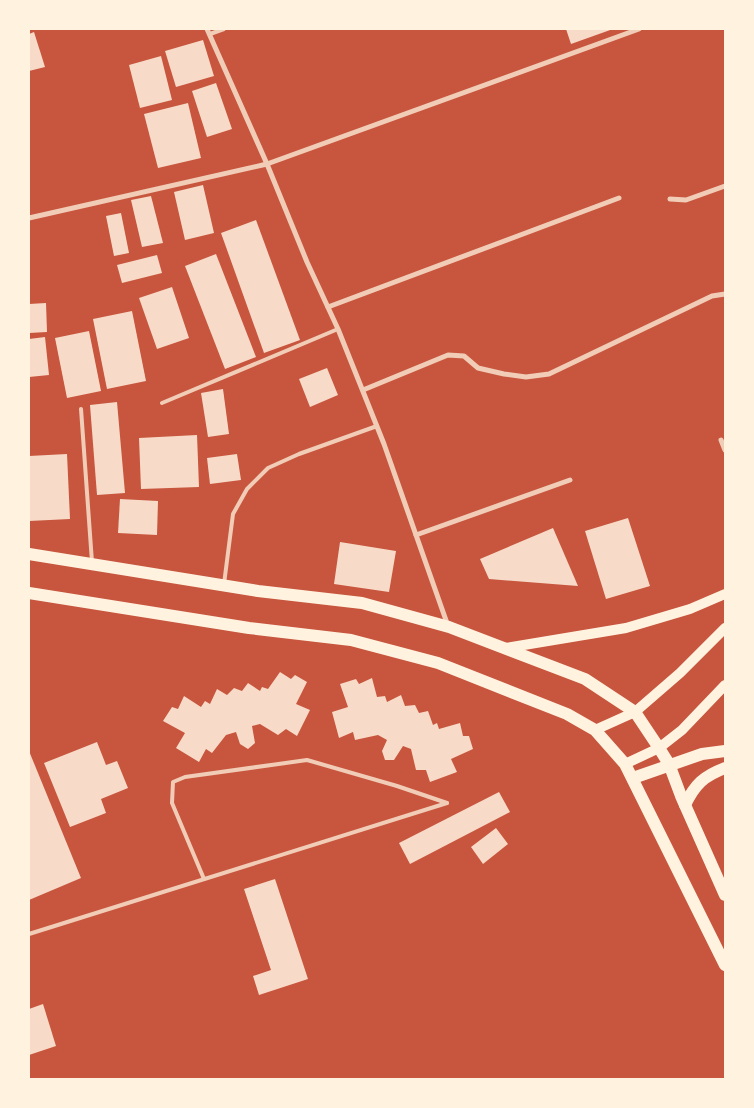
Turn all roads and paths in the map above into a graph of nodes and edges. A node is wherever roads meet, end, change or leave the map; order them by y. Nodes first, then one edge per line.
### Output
1 (224, 29) edge
2 (639, 29) edge
3 (208, 32) edge
4 (267, 164) junction
5 (725, 186) edge
6 (619, 198) dead end
7 (670, 200) dead end
8 (29, 218) edge
9 (725, 294) edge
10 (328, 307) junction
11 (338, 328) junction
12 (363, 390) junction
13 (162, 403) dead end
14 (81, 409) dead end
15 (377, 426) junction
16 (721, 440) dead end
17 (725, 450) edge
18 (570, 480) dead end
19 (416, 534) junction
20 (29, 554) edge
21 (92, 564) junction
22 (224, 586) junction
23 (29, 593) edge
24 (725, 594) edge
25 (449, 627) junction
26 (725, 628) edge
27 (506, 648) junction
28 (725, 684) edge
29 (636, 712) junction
30 (595, 730) junction
31 (659, 748) junction
32 (725, 751) edge
33 (625, 764) junction
34 (669, 764) junction
35 (725, 768) edge
36 (633, 778) junction
37 (685, 804) junction
38 (204, 879) junction
39 (725, 895) edge
40 (29, 934) edge
41 (725, 965) edge

1 - 3 lane
2 - 4 street
3 - 4 street
4 - 8 street
4 - 10 street
5 - 7 street
6 - 10 street
9 - 12 street
10 - 11 street
11 - 12 street
11 - 13 lane
12 - 15 street
14 - 21 lane
15 - 19 street
15 - 22 lane
16 - 17 street
18 - 19 street
19 - 25 street
20 - 21 main road
21 - 22 main road
22 - 25 main road
23 - 30 main road
24 - 27 main road
25 - 27 main road
26 - 29 main road
27 - 29 main road
28 - 31 main road
29 - 30 main road
29 - 31 main road
30 - 33 main road
31 - 33 main road
31 - 34 main road
32 - 34 main road
33 - 36 main road
34 - 36 main road
34 - 37 main road
35 - 37 main road
36 - 41 main road
37 - 39 main road
38 - 38 lane
38 - 40 lane

